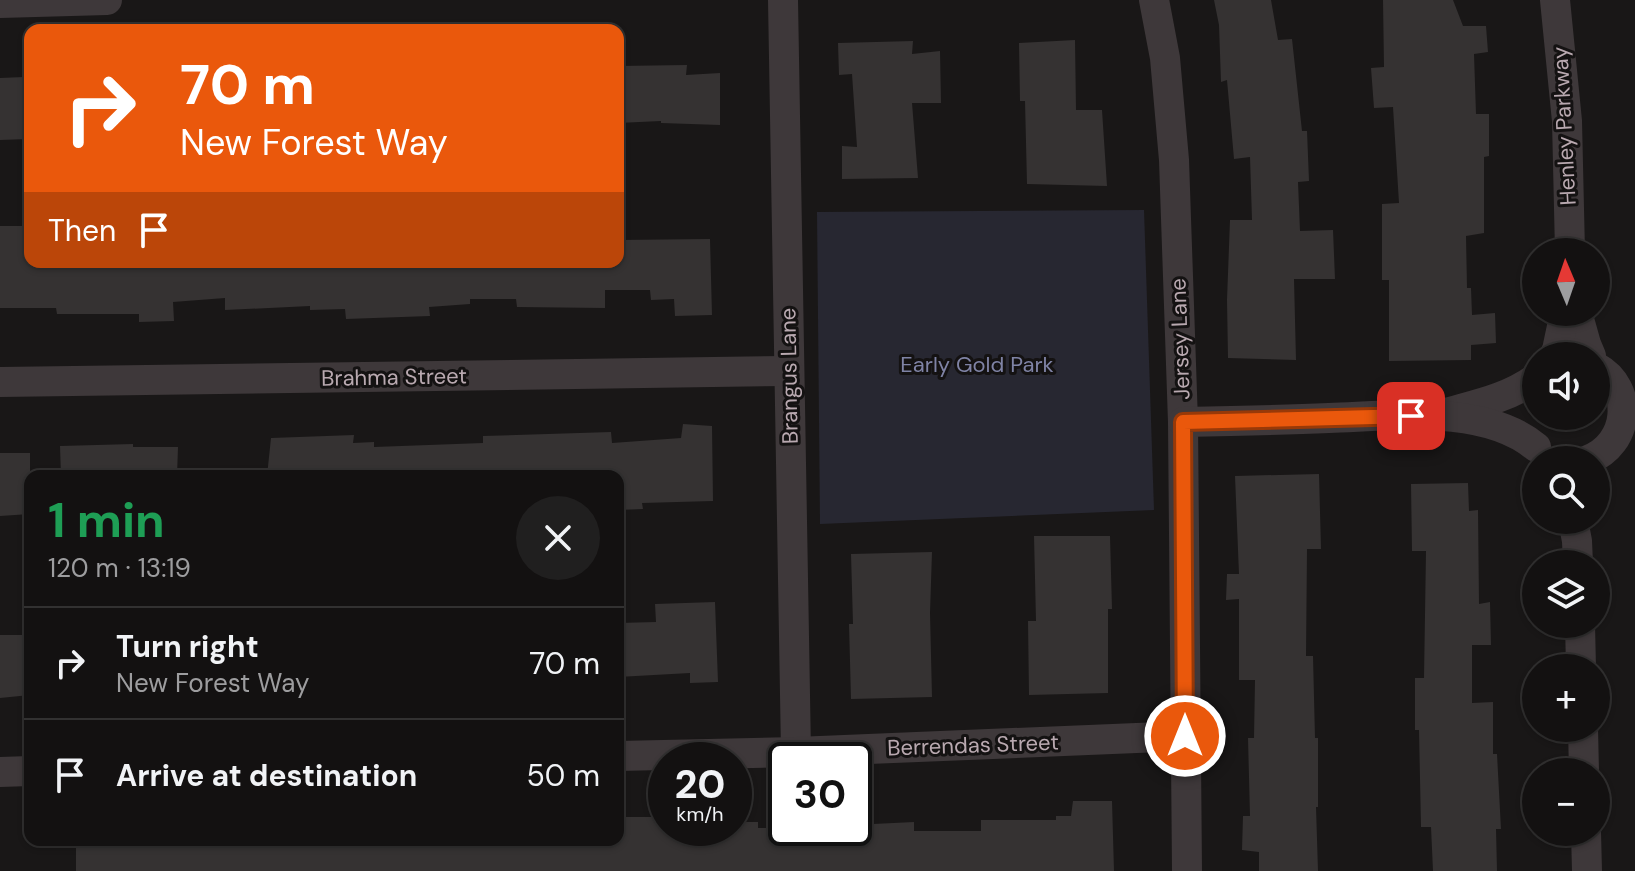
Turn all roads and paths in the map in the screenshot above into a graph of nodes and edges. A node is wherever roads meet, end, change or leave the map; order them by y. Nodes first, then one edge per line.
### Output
1 (107, 0) edge
2 (783, 0) edge
3 (1154, 0) edge
4 (1555, 0) edge
5 (0, 3) edge
6 (1570, 238) edge
7 (788, 371) junction
8 (1610, 374) edge
9 (1610, 378) edge
10 (0, 382) edge
11 (1522, 387) edge
12 (1635, 392) edge
13 (1440, 415) junction
14 (1183, 422) junction
15 (1526, 430) edge
16 (1536, 446) edge
17 (1538, 446) edge
18 (1610, 446) edge
19 (1185, 736) junction
20 (796, 742) edge
21 (872, 749) edge
22 (768, 753) edge
23 (624, 756) edge
24 (24, 771) edge
25 (0, 772) edge
26 (1586, 846) edge
27 (1187, 871) edge
28 (1587, 871) edge

1 - 5 street
2 - 7 street, Brangus Lane
3 - 14 street, Jersey Lane
4 - 6 street, Henley Parkway
7 - 10 street, Brahma Street
7 - 20 street, Brangus Lane
8 - 12 street
9 - 18 street
11 - 13 street
13 - 14 street
13 - 16 street
14 - 19 street, Jersey Lane
15 - 17 street
19 - 21 street, Berrendas Street
19 - 27 street, Jersey Lane
22 - 23 street, Berrendas Street
24 - 25 street
26 - 28 street

